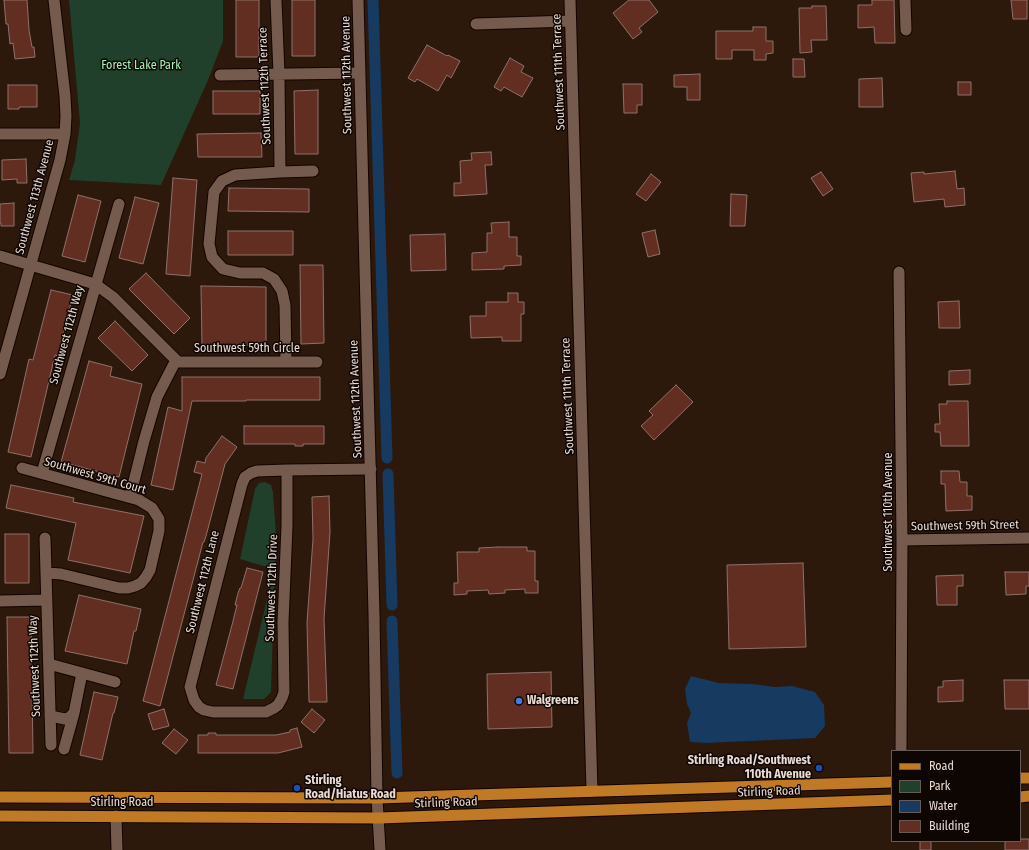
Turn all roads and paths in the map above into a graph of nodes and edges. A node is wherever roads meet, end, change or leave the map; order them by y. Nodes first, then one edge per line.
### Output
1 (54, 0) edge
2 (276, 0) edge
3 (358, 0) edge
4 (570, 0) edge
5 (905, 0) edge
6 (570, 21) junction
7 (476, 24) dead end
8 (906, 30) dead end
9 (360, 73) junction
10 (279, 74) junction
11 (220, 75) dead end
12 (0, 134) edge
13 (65, 134) junction
14 (280, 172) junction
15 (314, 172) dead end
16 (119, 204) dead end
17 (0, 256) edge
18 (31, 265) junction
19 (900, 275) dead end
20 (95, 284) junction
21 (177, 361) junction
22 (286, 362) junction
23 (317, 362) dead end
24 (0, 374) edge
25 (22, 468) dead end
26 (371, 469) junction
27 (287, 470) junction
28 (42, 474) junction
29 (130, 497) junction
30 (45, 538) dead end
31 (1029, 538) edge
32 (902, 540) junction
33 (46, 573) junction
34 (46, 600) junction
35 (0, 601) edge
36 (49, 664) junction
37 (82, 673) junction
38 (115, 682) dead end
39 (194, 700) joint
40 (74, 713) junction
41 (50, 716) junction
42 (51, 746) dead end
43 (64, 749) dead end
44 (901, 750) edge
45 (891, 782) edge
46 (592, 791) junction
47 (0, 797) edge
48 (377, 798) junction
49 (891, 800) edge
50 (0, 816) edge
51 (116, 816) junction
52 (379, 818) junction
53 (117, 850) edge
54 (380, 850) edge

1 - 13 street, Southwest 113th Avenue
2 - 10 street, Southwest 112th Terrace
3 - 9 street, Southwest 112th Avenue
4 - 6 street, Southwest 111th Terrace
5 - 8 street
6 - 7 street
6 - 46 street, Southwest 111th Terrace
9 - 10 street
9 - 26 street, Southwest 112th Avenue
10 - 11 street
10 - 14 street, Southwest 112th Terrace
12 - 13 street
13 - 18 street, Southwest 113th Avenue
14 - 15 street
14 - 22 street
16 - 20 street, Southwest 112th Way
17 - 18 street
18 - 20 street
18 - 24 street, Southwest 113th Avenue
19 - 32 street, Southwest 110th Avenue
20 - 21 street
20 - 28 street, Southwest 112th Way
21 - 22 street, Southwest 59th Circle
21 - 29 street
22 - 23 street, Southwest 59th Circle
25 - 28 street, Southwest 59th Court
26 - 27 street
26 - 48 street, Southwest 112th Avenue
27 - 39 street, Southwest 112th Lane
27 - 39 street, Southwest 112th Drive
28 - 29 street, Southwest 59th Court
29 - 33 street, Southwest 59th Court
30 - 33 street, Southwest 112th Way
31 - 32 street, Southwest 59th Street
32 - 44 street, Southwest 110th Avenue
33 - 34 street, Southwest 112th Way
34 - 35 street
34 - 36 street, Southwest 112th Way
36 - 37 street
36 - 41 street, Southwest 112th Way
37 - 38 street
37 - 40 street
40 - 41 street
40 - 43 street
41 - 42 street, Southwest 112th Way
45 - 46 main road, Stirling Road
46 - 48 main road, Stirling Road
47 - 48 main road, Stirling Road
48 - 52 street, Southwest 112th Avenue
49 - 52 main road, Stirling Road
50 - 51 main road, Stirling Road
51 - 52 main road, Stirling Road
51 - 53 street
52 - 54 street, Southwest 112th Avenue

